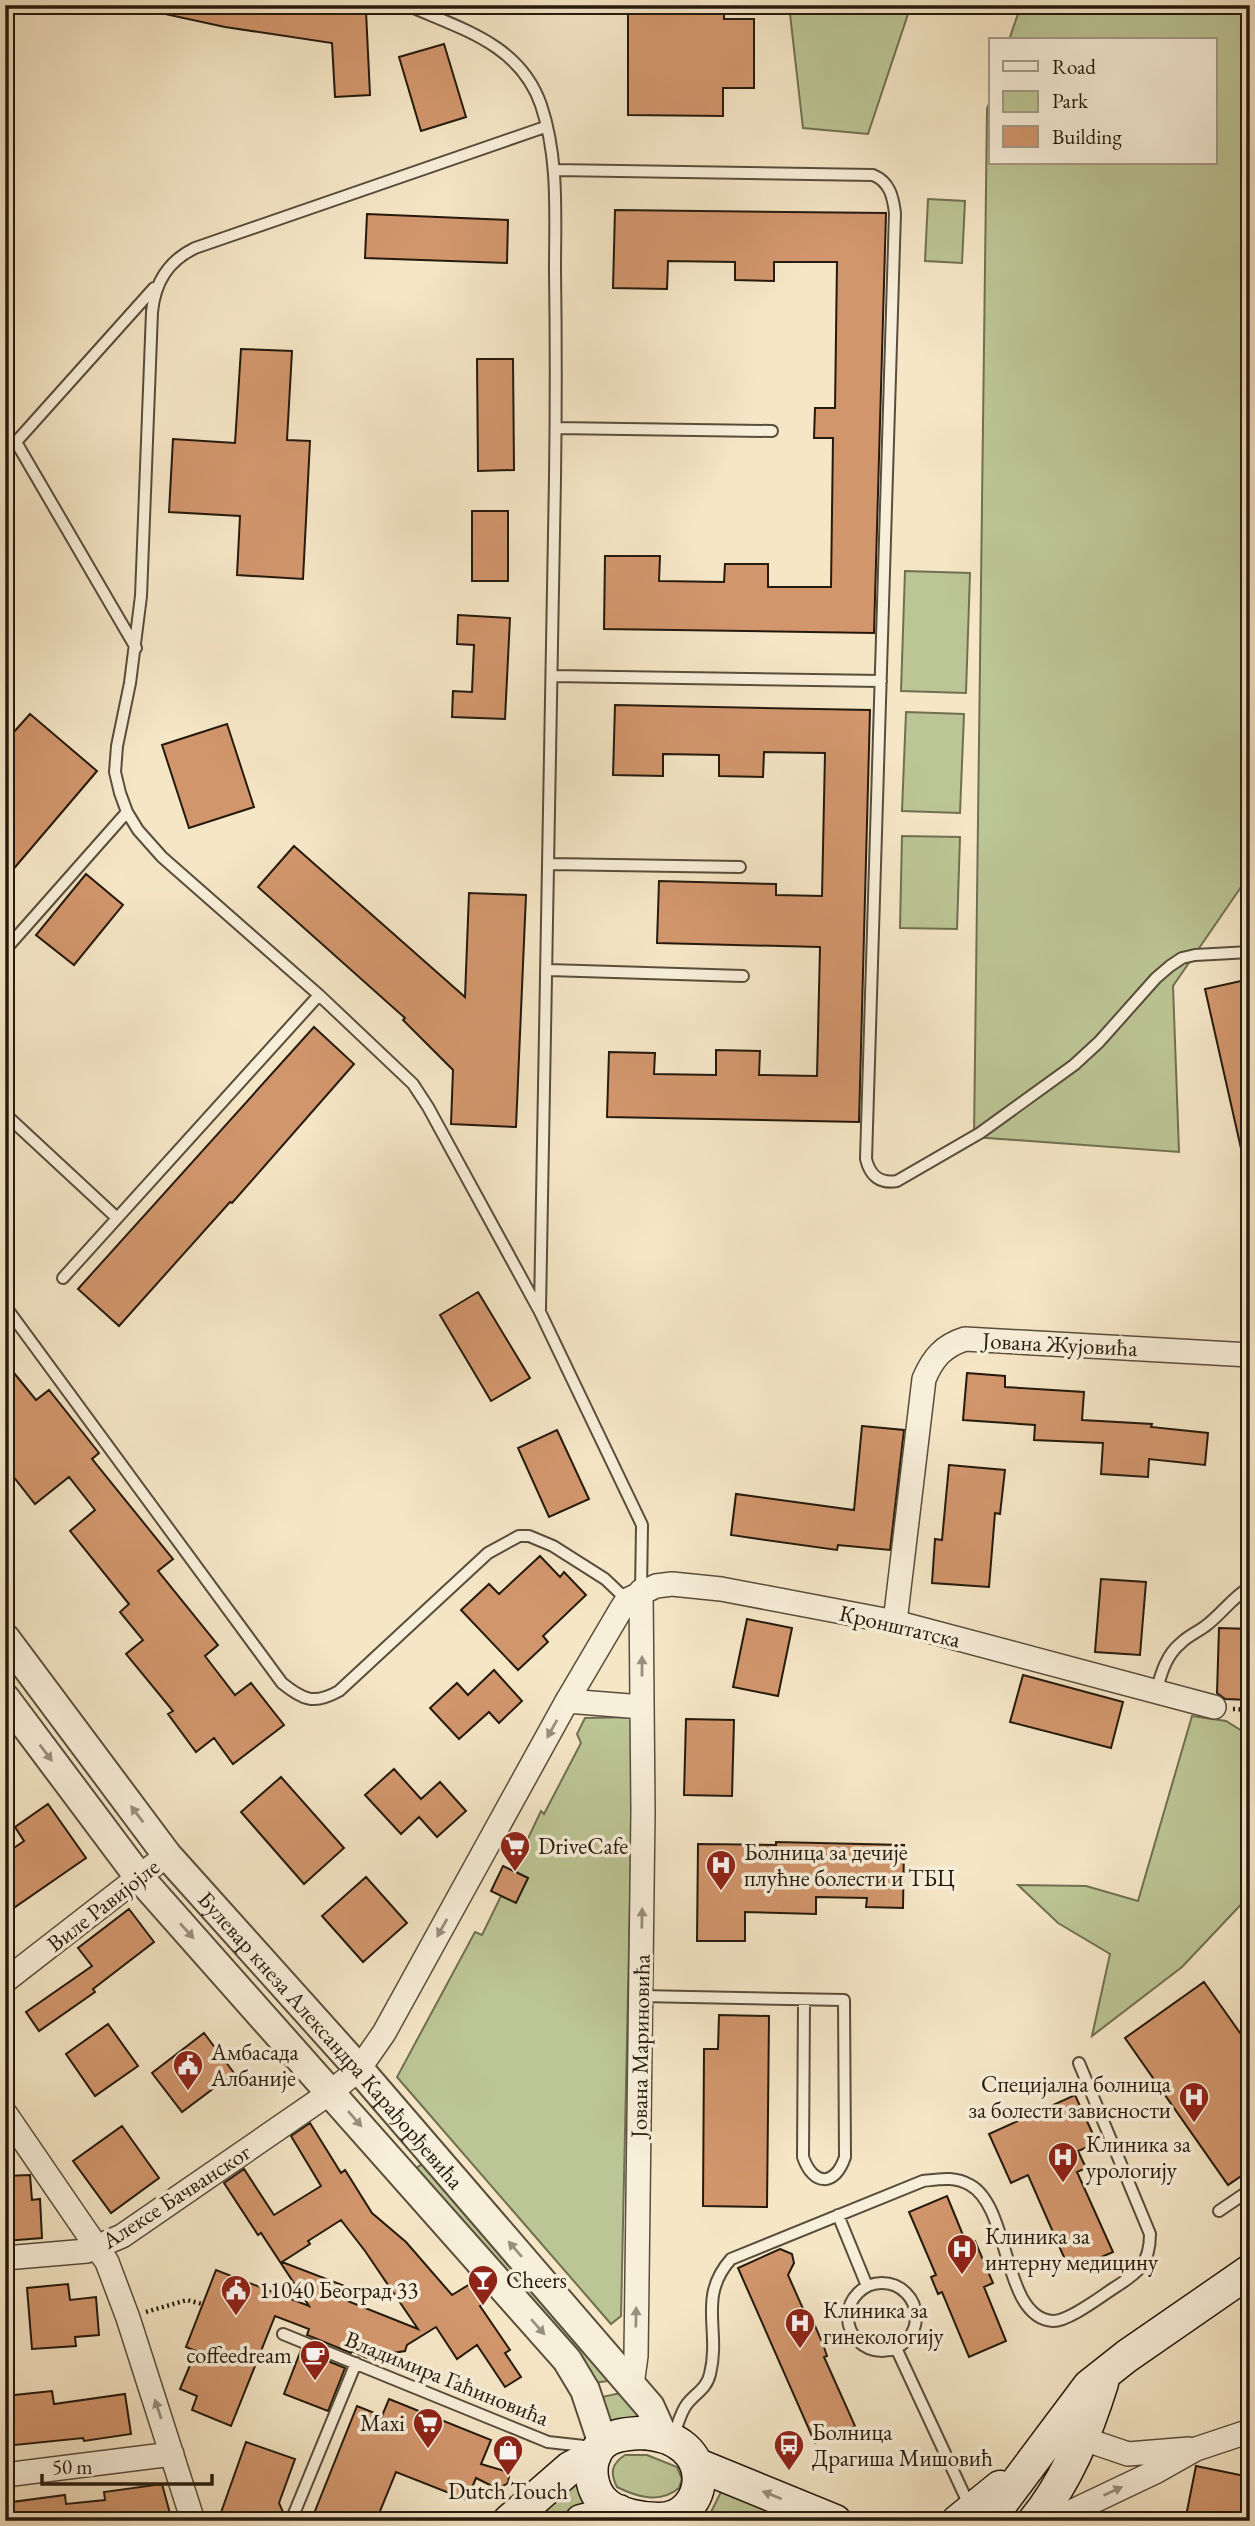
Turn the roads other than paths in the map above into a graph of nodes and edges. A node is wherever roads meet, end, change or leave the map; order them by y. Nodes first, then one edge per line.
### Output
1 (407, 5) edge
2 (545, 127) junction
3 (555, 170) junction
4 (158, 285) junction
5 (556, 428) junction
6 (772, 431) dead end
7 (10, 441) edge
8 (136, 648) junction
9 (553, 676) junction
10 (881, 681) junction
11 (127, 812) junction
12 (551, 864) junction
13 (740, 867) dead end
14 (5, 950) edge
15 (1250, 952) edge
16 (549, 970) junction
17 (743, 976) dead end
18 (320, 995) junction
19 (5, 1114) edge
20 (117, 1219) junction
21 (63, 1278) dead end
22 (5, 1306) edge
23 (540, 1312) junction
24 (1250, 1355) edge
25 (1250, 1587) edge
26 (634, 1595) junction
27 (895, 1622) junction
28 (5, 1638) edge
29 (1156, 1692) junction
30 (5, 1698) edge
31 (567, 1701) junction
32 (642, 1707) junction
33 (1214, 1707) dead end
34 (167, 1855) junction
35 (139, 1877) junction
36 (5, 1981) edge
37 (641, 1996) junction
38 (804, 2000) junction
39 (1079, 2063) dead end
40 (359, 2068) junction
41 (331, 2092) junction
42 (5, 2113) edge
43 (1250, 2190) edge
44 (1219, 2211) dead end
45 (838, 2215) junction
46 (97, 2248) junction
47 (5, 2258) edge
48 (1250, 2271) edge
49 (867, 2286) junction
50 (283, 2334) dead end
51 (896, 2348) junction
52 (356, 2363) junction
53 (1106, 2371) junction
54 (632, 2385) junction
55 (1250, 2431) edge
56 (668, 2438) junction
57 (1081, 2440) junction
58 (1046, 2444) junction
59 (599, 2449) junction
60 (1196, 2449) junction
61 (172, 2454) junction
62 (698, 2465) junction
63 (5, 2475) edge
64 (619, 2511) junction
65 (293, 2516) dead end
66 (973, 2517) edge
67 (667, 2520) edge
68 (193, 2521) edge
69 (509, 2521) edge
70 (581, 2521) edge
71 (835, 2521) edge
72 (1034, 2521) edge
73 (1052, 2521) edge

1 - 2 lane
2 - 3 lane
2 - 4 lane
3 - 5 lane
3 - 10 lane
4 - 7 lane
4 - 8 lane
5 - 6 lane
5 - 9 lane
7 - 8 lane
8 - 11 lane
9 - 10 lane
9 - 12 lane
10 - 15 lane
11 - 14 lane
11 - 18 lane
12 - 13 lane
12 - 16 lane
16 - 17 lane
16 - 23 lane
18 - 20 lane
18 - 23 lane
19 - 20 lane
20 - 21 lane
22 - 26 lane
23 - 26 lane
24 - 27 street, Јована Жујовића
25 - 29 lane
26 - 27 street, Кронштатска
26 - 31 street
32 -> 26 street, Јована Мариновића
27 - 29 street, Кронштатска
34 -> 28 street, Булевар кнеза Александра Карађорђевића
29 - 33 street, Кронштатска
30 -> 35 street, Булевар кнеза Александра Карађорђевића
31 - 32 street
31 -> 40 street
37 -> 32 street, Јована Мариновића
34 - 35 street, Виле Равијојле
34 - 40 street, Булевар кнеза Александра Карађорђевића
35 - 36 street, Виле Равијојле
35 -> 41 street, Булевар кнеза Александра Карађорђевића
37 - 38 lane
54 -> 37 street, Јована Мариновића
38 - 38 lane
39 - 45 lane
40 - 41 street
54 -> 40 street, Булевар кнеза Александра Карађорђевића
41 - 46 street, Алексе Бачванског
41 -> 59 street, Булевар кнеза Александра Карађорђевића
42 - 46 street
43 - 44 lane
45 - 49 lane
45 - 56 lane
46 - 47 street, Алексе Бачванског
61 -> 46 street
48 - 53 main road
49 - 51 lane
49 - 51 lane
50 - 52 lane, Владимира Гаћиновића
51 - 66 lane
52 - 59 lane, Владимира Гаћиновића
52 - 65 lane
53 - 57 main road
53 - 58 main road
54 - 56 street, Булевар кнеза Александра Карађорђевића
55 - 60 street
56 - 59 main road
56 - 62 main road
57 - 58 street
57 - 60 street
57 - 72 main road
58 - 66 main road
59 - 64 main road
59 - 69 main road
73 -> 60 street
61 - 63 street
61 - 68 street
62 - 67 main road
71 -> 62 main road
64 - 67 main road
64 - 70 main road

